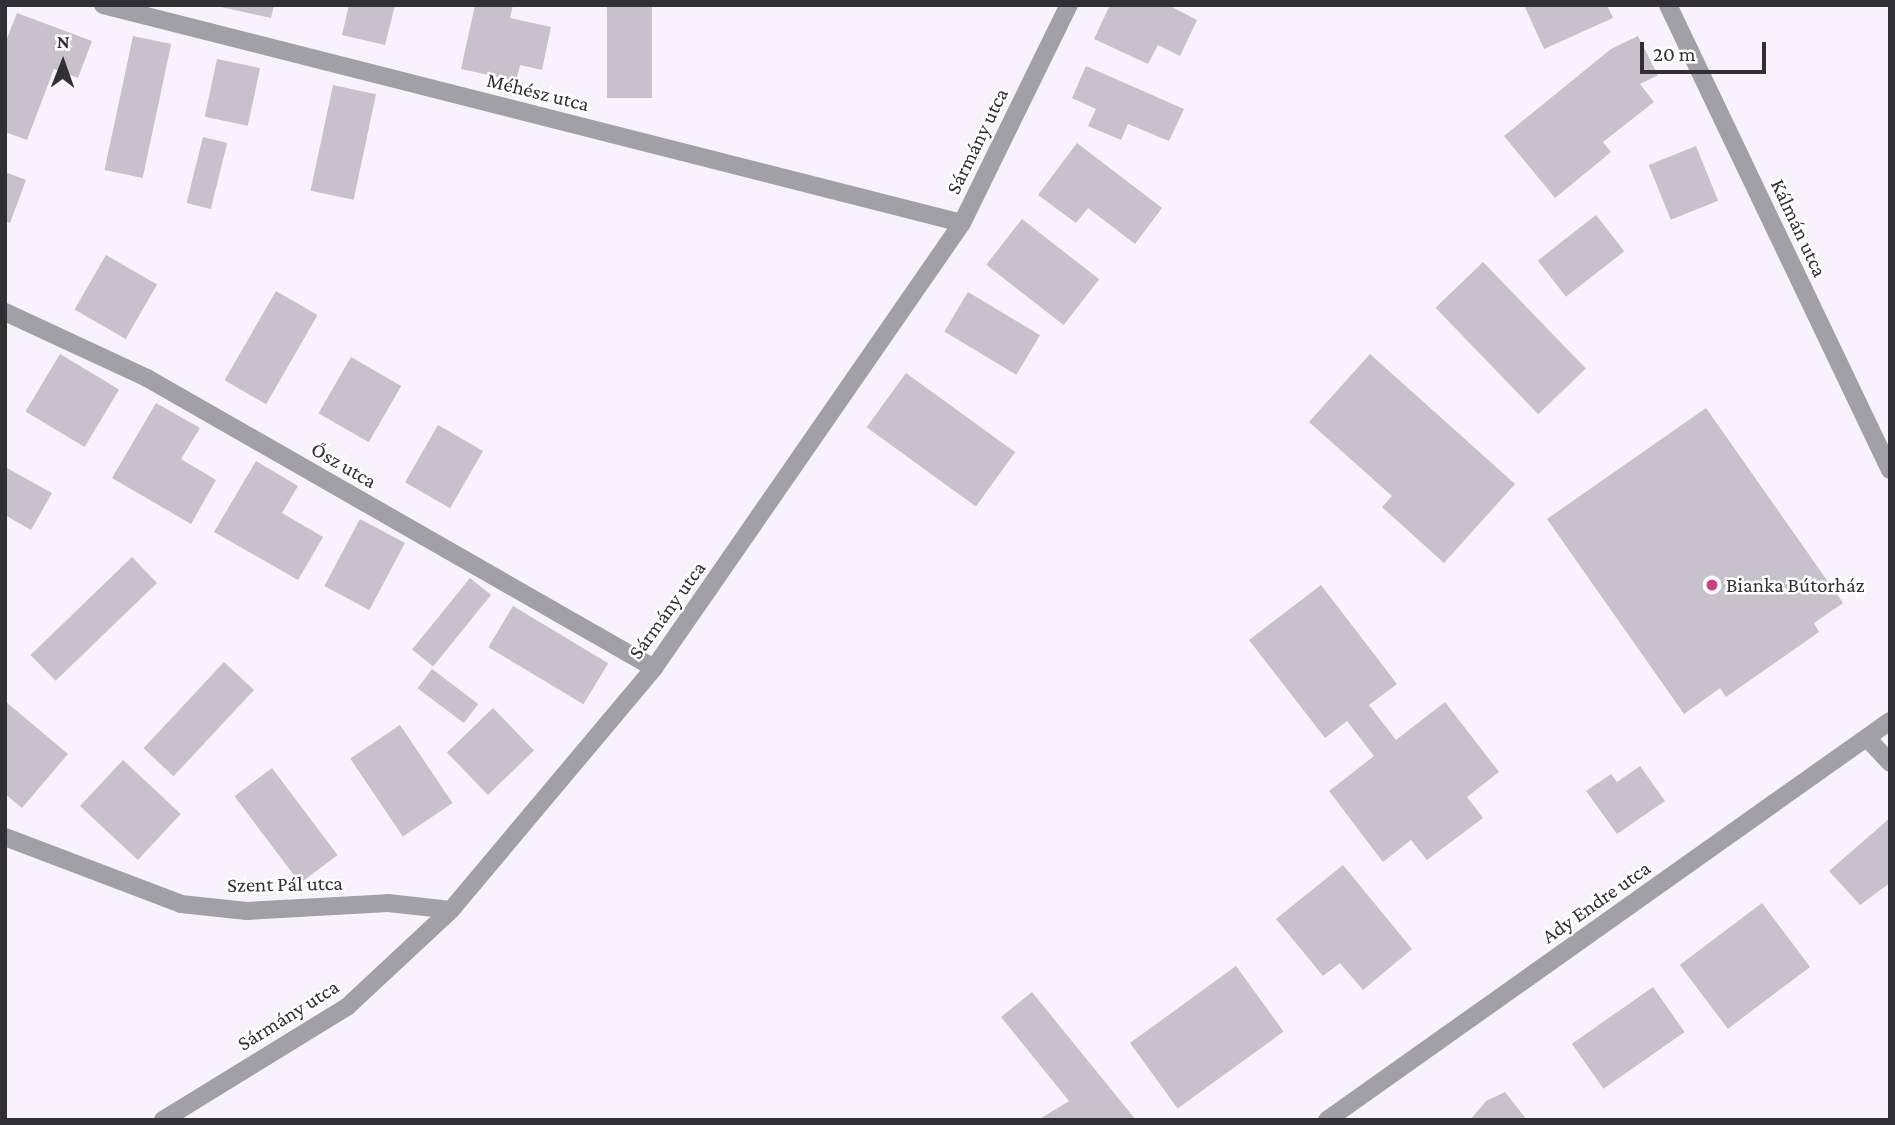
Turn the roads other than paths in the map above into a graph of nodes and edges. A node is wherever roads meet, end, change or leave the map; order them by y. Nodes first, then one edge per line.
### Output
1 (103, 5) edge
2 (1069, 5) edge
3 (1668, 5) edge
4 (962, 222) junction
5 (5, 312) edge
6 (1890, 470) edge
7 (654, 668) junction
8 (1890, 721) edge
9 (1867, 738) junction
10 (1890, 764) edge
11 (5, 837) edge
12 (451, 910) junction
13 (163, 1120) edge
14 (1327, 1120) edge

1 - 4 street, Méhész utca
2 - 4 street, Sármány utca
3 - 6 street, Kálmán utca
4 - 7 street, Sármány utca
5 - 7 street, Ősz utca
7 - 12 street, Sármány utca
8 - 9 street, Ady Endre utca
9 - 10 street
9 - 14 street, Ady Endre utca
11 - 12 street, Szent Pál utca
12 - 13 street, Sármány utca

